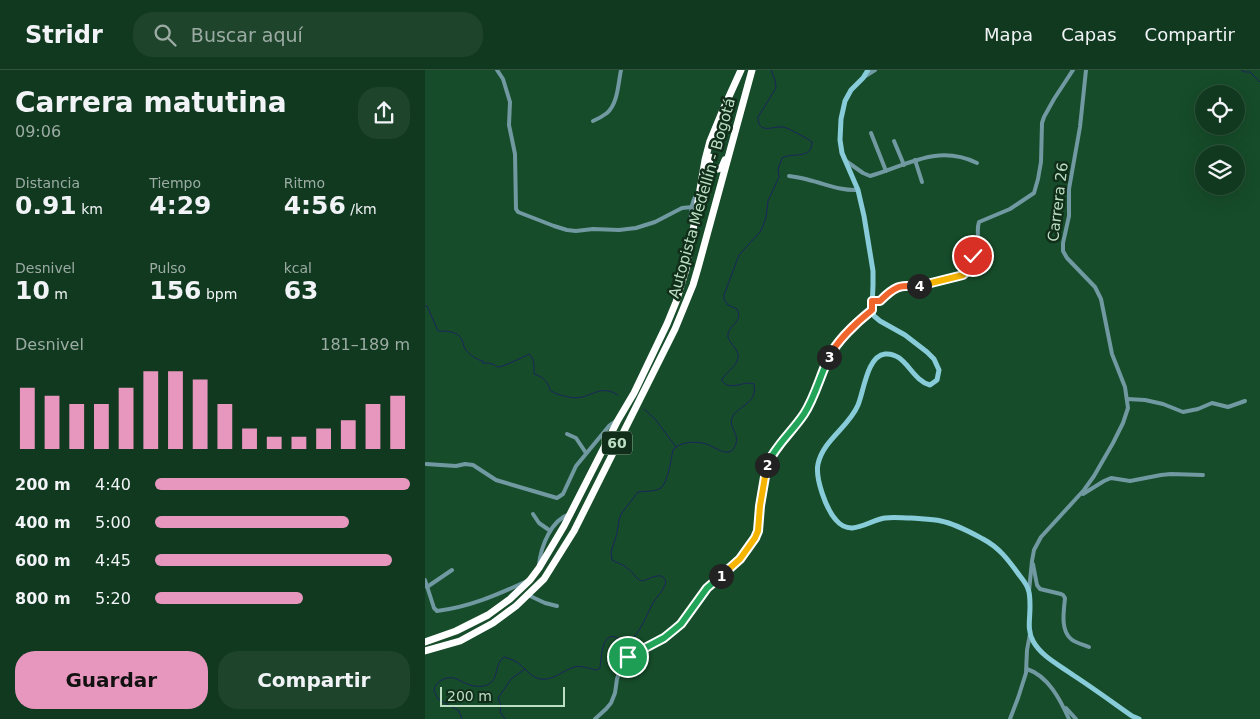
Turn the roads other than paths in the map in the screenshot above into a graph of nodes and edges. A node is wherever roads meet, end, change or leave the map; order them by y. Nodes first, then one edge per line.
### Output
1 (497, 70) edge
2 (621, 70) edge
3 (741, 70) edge
4 (752, 70) edge
5 (869, 70) edge
6 (875, 70) edge
7 (1073, 70) edge
8 (1086, 70) edge
9 (863, 78) junction
10 (722, 112) junction
11 (593, 121) dead end
12 (736, 131) junction
13 (871, 133) dead end
14 (894, 141) dead end
15 (845, 160) junction
16 (915, 160) junction
17 (977, 163) dead end
18 (904, 165) junction
19 (886, 171) junction
20 (789, 176) dead end
21 (922, 182) dead end
22 (858, 190) junction
23 (699, 193) junction
24 (692, 207) junction
25 (694, 224) junction
26 (872, 301) junction
27 (872, 310) junction
28 (1127, 399) junction
29 (1245, 401) dead end
30 (618, 420) junction
31 (567, 434) dead end
32 (586, 454) junction
33 (426, 464) edge
34 (1203, 475) dead end
35 (1077, 497) junction
36 (533, 514) dead end
37 (569, 514) junction
38 (549, 530) junction
39 (1032, 561) junction
40 (539, 568) junction
41 (451, 570) dead end
42 (425, 580) edge
43 (530, 580) junction
44 (427, 587) junction
45 (1029, 592) junction
46 (527, 595) junction
47 (557, 606) dead end
48 (1030, 634) junction
49 (425, 642) edge
50 (1089, 647) dead end
51 (425, 651) edge
52 (1027, 669) junction
53 (1062, 705) junction
54 (595, 719) edge
55 (1010, 719) edge
56 (1069, 719) edge
57 (1076, 719) edge
58 (1139, 719) edge

1 - 24 street
2 - 11 street
3 - 10 highway, Autopista Medellín - Bogotá / 60
4 - 12 highway, Autopista Medellín - Bogotá / 60
5 - 9 main road
6 - 9 street
7 - 26 street
8 - 28 street, Carrera 26
9 - 15 main road
10 - 12 highway
10 - 23 highway, Autopista Medellín - Bogotá / 60
12 - 46 highway, Autopista Medellín - Bogotá / 60
13 - 19 street
14 - 18 street
15 - 19 street
15 - 22 main road
16 - 17 street
16 - 18 street
16 - 21 street
18 - 19 street
20 - 22 street
22 - 26 main road
23 - 24 street
23 - 25 highway, Autopista Medellín - Bogotá / 60
24 - 25 street
25 - 30 highway, Autopista Medellín - Bogotá / 60
26 - 27 main road
27 - 45 main road
27 - 54 street
28 - 29 street
28 - 35 street
30 - 32 street
30 - 37 highway, Autopista Medellín - Bogotá / 60
31 - 32 street
32 - 33 street
34 - 35 street
35 - 39 street
36 - 38 street
37 - 38 street
37 - 40 highway, Autopista Medellín - Bogotá / 60
38 - 40 street
39 - 45 street
39 - 50 street
40 - 43 highway, Autopista Medellín - Bogotá / 60
41 - 44 street
42 - 44 street
43 - 44 street
43 - 49 highway, Autopista Medellín - Bogotá / 60
45 - 48 main road
46 - 47 street
46 - 51 highway, Autopista Medellín - Bogotá / 60
48 - 52 street
48 - 58 main road
52 - 53 street
52 - 55 street
53 - 56 street
53 - 57 street

